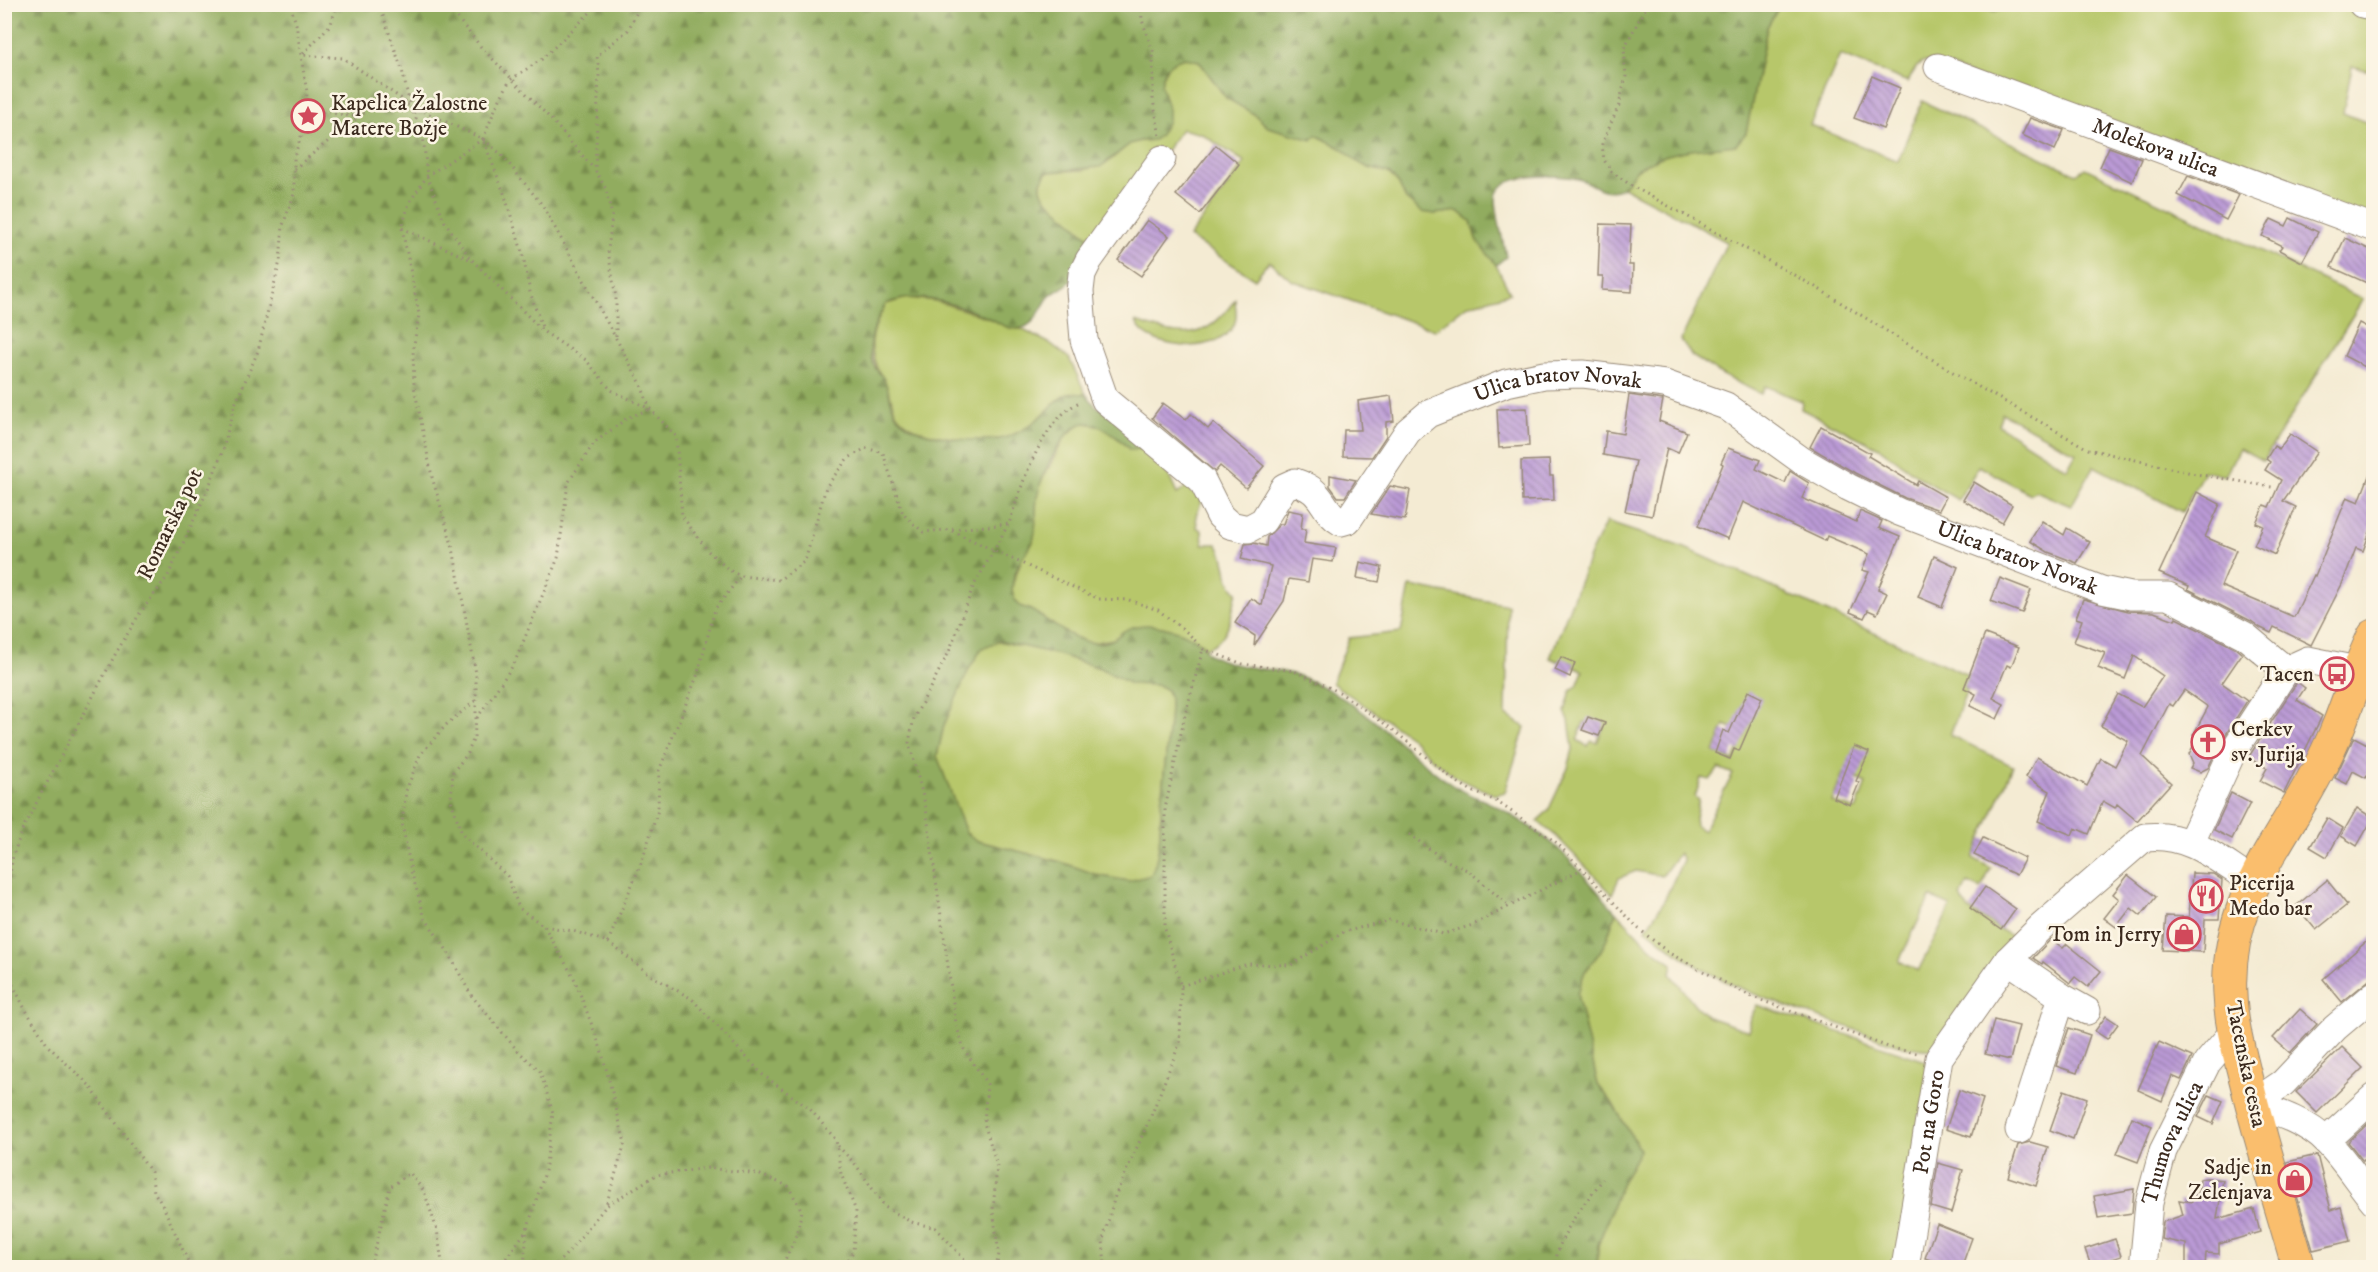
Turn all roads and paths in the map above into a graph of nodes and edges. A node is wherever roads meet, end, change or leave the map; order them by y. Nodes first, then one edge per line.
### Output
1 (290, 4) edge
2 (337, 4) edge
3 (379, 4) edge
4 (446, 4) edge
5 (599, 4) edge
6 (641, 4) edge
7 (1141, 4) edge
8 (1648, 4) edge
9 (2362, 4) edge
10 (2373, 8) edge
11 (302, 55) junction
12 (1938, 67) dead end
13 (510, 80) junction
14 (410, 105) junction
15 (358, 117) junction
16 (304, 128) junction
17 (483, 139) junction
18 (1162, 159) joint
19 (294, 169) junction
20 (595, 170) junction
21 (427, 176) junction
22 (402, 228) junction
23 (2373, 228) edge
24 (471, 259) junction
25 (544, 332) junction
26 (616, 338) junction
27 (1105, 400) junction
28 (650, 409) junction
29 (2271, 487) dead end
30 (1009, 524) junction
31 (950, 530) junction
32 (992, 550) junction
33 (741, 576) junction
34 (2373, 636) edge
35 (1203, 649) junction
36 (2286, 670) junction
37 (2365, 671) edge
38 (475, 700) junction
39 (476, 719) junction
40 (1409, 834) dead end
41 (2191, 842) junction
42 (1582, 869) junction
43 (2253, 882) junction
44 (1510, 907) junction
45 (4, 912) edge
46 (544, 926) junction
47 (609, 942) junction
48 (2008, 960) junction
49 (4, 962) edge
50 (1181, 987) junction
51 (2373, 995) edge
52 (2062, 997) junction
53 (2086, 1011) dead end
54 (2234, 1031) junction
55 (1939, 1058) junction
56 (2373, 1097) edge
57 (2252, 1104) junction
58 (2019, 1130) dead end
59 (2326, 1141) junction
60 (837, 1144) junction
61 (1603, 1179) dead end
62 (2373, 1201) edge
63 (606, 1206) junction
64 (527, 1230) junction
65 (191, 1268) edge
66 (371, 1268) edge
67 (443, 1268) edge
68 (499, 1268) edge
69 (524, 1268) edge
70 (552, 1268) edge
71 (781, 1268) edge
72 (844, 1268) edge
73 (972, 1268) edge
74 (996, 1268) edge
75 (1105, 1268) edge
76 (1555, 1268) edge
77 (1905, 1268) edge
78 (2143, 1268) edge
79 (2300, 1268) edge

1 - 11 path, Romarska pot
2 - 11 path
3 - 14 path
4 - 13 path
5 - 13 path
6 - 20 path
7 - 18 path
8 - 29 path
9 - 10 street
11 - 14 path
11 - 16 path, Romarska pot
12 - 23 street, Molekova ulica
13 - 17 path
13 - 20 path
14 - 15 path
14 - 17 path
14 - 21 path
15 - 16 path
15 - 19 path
16 - 19 path, Romarska pot
17 - 21 path
17 - 25 path
17 - 26 path
18 - 27 street
19 - 45 path, Romarska pot
20 - 26 path
21 - 22 path
21 - 24 path
22 - 24 path
22 - 38 path
24 - 25 path
25 - 28 path
26 - 28 path
27 - 30 path
27 - 36 street, Ulica bratov Novak
28 - 33 path
28 - 39 path
30 - 31 path
30 - 32 path
31 - 32 path
31 - 33 path
32 - 35 path
32 - 74 path
33 - 47 path
34 - 37 main road, Tacenska cesta
35 - 42 path
35 - 50 path
36 - 37 street
36 - 41 street
37 - 43 main road, Tacenska cesta
38 - 39 path
38 - 64 path
39 - 46 path
40 - 44 path
41 - 43 street, Pot na Goro
41 - 48 street, Pot na Goro
42 - 44 path
42 - 55 path
43 - 54 main road, Tacenska cesta
44 - 50 path
46 - 47 path
46 - 63 path
47 - 60 path
48 - 52 street
48 - 55 street, Pot na Goro
49 - 65 path
50 - 75 path
51 - 57 street
52 - 53 street
52 - 58 street
54 - 57 main road, Tacenska cesta
54 - 78 street, Thumova ulica
55 - 77 street, Pot na Goro
56 - 59 street
57 - 59 street
57 - 79 main road, Tacenska cesta
59 - 62 street
60 - 72 path
60 - 73 path
61 - 76 path
63 - 70 path
63 - 71 path
64 - 68 path
64 - 69 path
66 - 67 path

